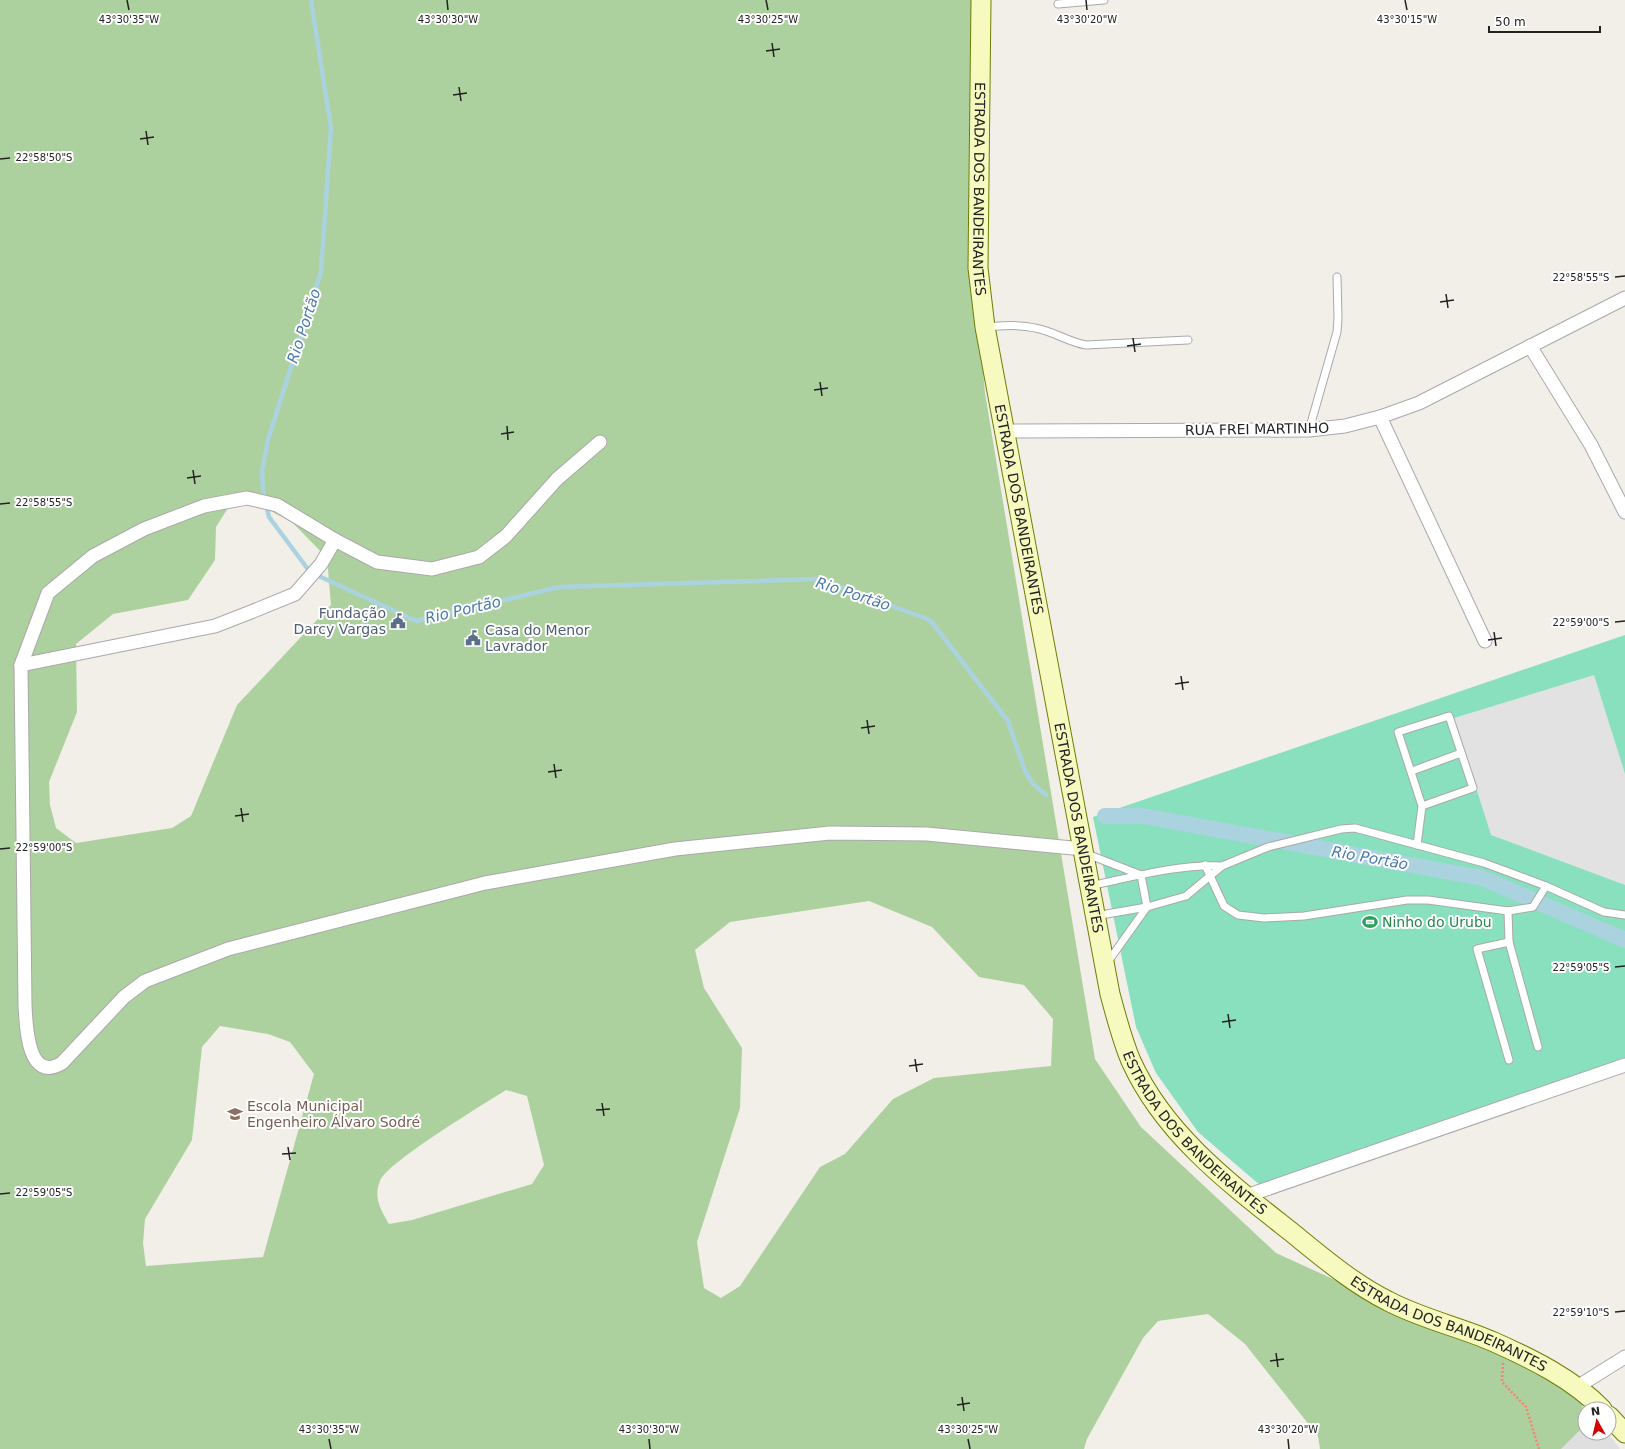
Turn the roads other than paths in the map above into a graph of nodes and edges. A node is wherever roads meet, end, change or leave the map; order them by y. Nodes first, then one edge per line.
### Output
1 (981, 0) edge
2 (1104, 0) edge
3 (1058, 4) dead end
4 (1337, 277) dead end
5 (1625, 298) edge
6 (985, 327) junction
7 (1188, 340) dead end
8 (1530, 346) junction
9 (1380, 418) junction
10 (1309, 430) junction
11 (1005, 431) junction
12 (600, 442) dead end
13 (1625, 512) edge
14 (335, 540) junction
15 (1485, 641) dead end
16 (21, 665) junction
17 (1461, 752) junction
18 (1412, 771) junction
19 (1422, 806) junction
20 (1417, 845) junction
21 (1083, 851) junction
22 (1205, 865) junction
23 (1222, 866) junction
24 (1141, 875) junction
25 (1209, 878) junction
26 (1090, 886) junction
27 (1545, 889) junction
28 (1147, 907) junction
29 (1508, 911) junction
30 (1625, 915) edge
31 (1095, 916) junction
32 (1509, 942) junction
33 (1104, 966) junction
34 (1538, 1047) dead end
35 (1509, 1060) dead end
36 (1625, 1065) edge
37 (1246, 1196) junction
38 (1625, 1357) edge
39 (1577, 1387) junction
40 (1593, 1401) edge
41 (1617, 1424) edge
42 (1625, 1433) edge

1 - 6 main road, ESTRADA DOS BANDEIRANTES
2 - 3 lane
4 - 10 lane
5 - 8 street, RUA FREI MARTINHO
6 - 7 lane
6 - 11 main road, ESTRADA DOS BANDEIRANTES
8 - 9 street, RUA FREI MARTINHO
8 - 13 street
9 - 10 street, RUA FREI MARTINHO
9 - 15 street
10 - 11 street, RUA FREI MARTINHO
11 - 21 main road, ESTRADA DOS BANDEIRANTES
12 - 14 street
14 - 16 street
14 - 16 street
16 - 21 street
17 - 18 lane
17 - 18 lane
17 - 19 lane
18 - 19 lane
19 - 20 lane
20 - 23 lane
20 - 27 lane
21 - 24 lane
21 - 26 main road, ESTRADA DOS BANDEIRANTES
22 - 23 lane
22 - 24 lane
22 - 25 lane
23 - 25 lane
24 - 26 lane
24 - 28 lane
25 - 28 lane
25 - 29 lane
26 - 31 main road, ESTRADA DOS BANDEIRANTES
27 - 29 lane
27 - 30 lane
28 - 31 lane
28 - 33 lane
29 - 32 lane
31 - 33 main road, ESTRADA DOS BANDEIRANTES
32 - 34 lane
32 - 35 lane
33 - 37 main road, ESTRADA DOS BANDEIRANTES
36 - 37 street
37 - 39 main road, ESTRADA DOS BANDEIRANTES
38 - 39 street
39 - 40 main road, ESTRADA DOS BANDEIRANTES
41 - 42 main road

